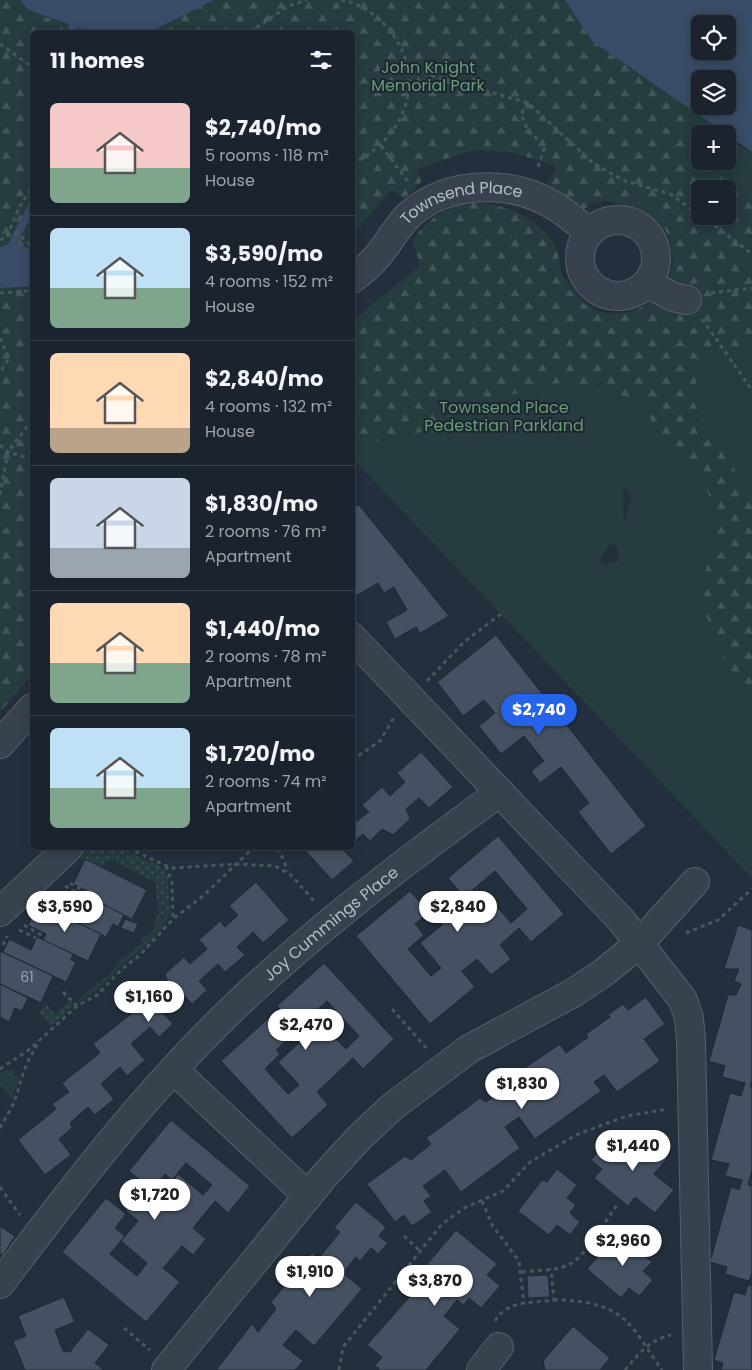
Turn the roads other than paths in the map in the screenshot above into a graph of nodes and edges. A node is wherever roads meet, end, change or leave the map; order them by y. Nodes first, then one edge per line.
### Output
1 (589, 232) junction
2 (355, 277) edge
3 (647, 283) junction
4 (687, 300) road end
5 (355, 640) edge
6 (30, 710) edge
7 (0, 744) edge
8 (500, 792) junction
9 (66, 850) edge
10 (695, 882) dead end
11 (0, 912) edge
12 (646, 952) junction
13 (174, 1070) junction
14 (308, 1196) junction
15 (0, 1284) edge
16 (499, 1347) dead end
17 (166, 1370) edge
18 (481, 1370) edge
19 (698, 1370) edge

1 - 2 street, Townsend Place
1 - 3 street
1 - 3 street
3 - 4 street
5 - 8 street
6 - 7 street
8 - 12 street
8 - 13 street, Joy Cummings Place
9 - 11 street
10 - 12 street
12 - 14 street
12 - 19 street
13 - 14 street
13 - 15 street, Joy Cummings Place
14 - 17 street
16 - 18 street

